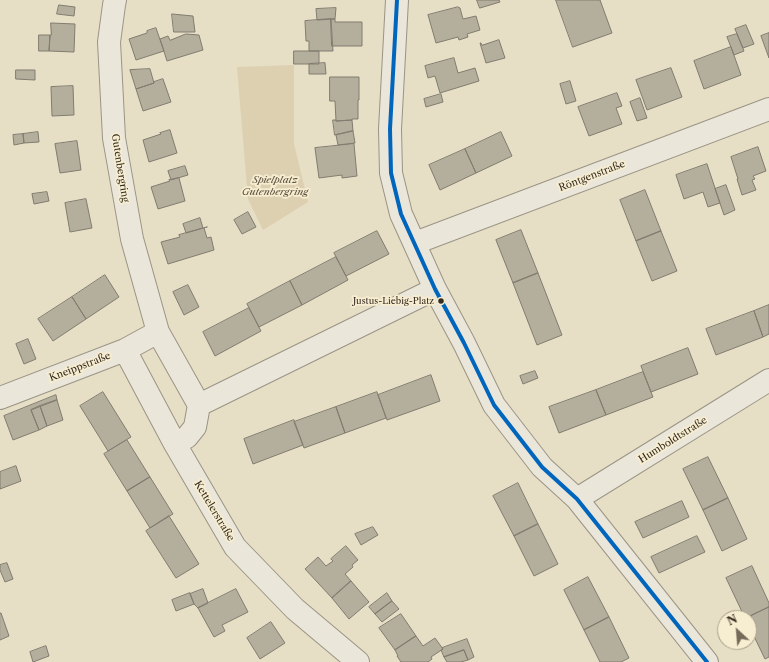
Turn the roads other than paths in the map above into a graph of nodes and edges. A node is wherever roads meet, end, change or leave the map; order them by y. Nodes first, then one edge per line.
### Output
1 (115, 0) edge
2 (397, 0) edge
3 (769, 109) edge
4 (415, 242) junction
5 (435, 289) junction
6 (158, 332) junction
7 (125, 350) junction
8 (769, 380) edge
9 (0, 398) edge
10 (199, 405) junction
11 (175, 444) junction
12 (577, 499) junction
13 (358, 662) edge
14 (707, 662) edge

1 - 6 street, Gutenbergring
2 - 4 street
3 - 4 street, Röntgenstraße
4 - 5 street
5 - 10 street
5 - 12 street
6 - 7 street, Kneippstraße
6 - 10 street
7 - 9 street, Kneippstraße
7 - 11 street, Kettelerstraße
8 - 12 street, Humboldtstraße
10 - 11 street
11 - 13 street, Kettelerstraße
12 - 14 street

